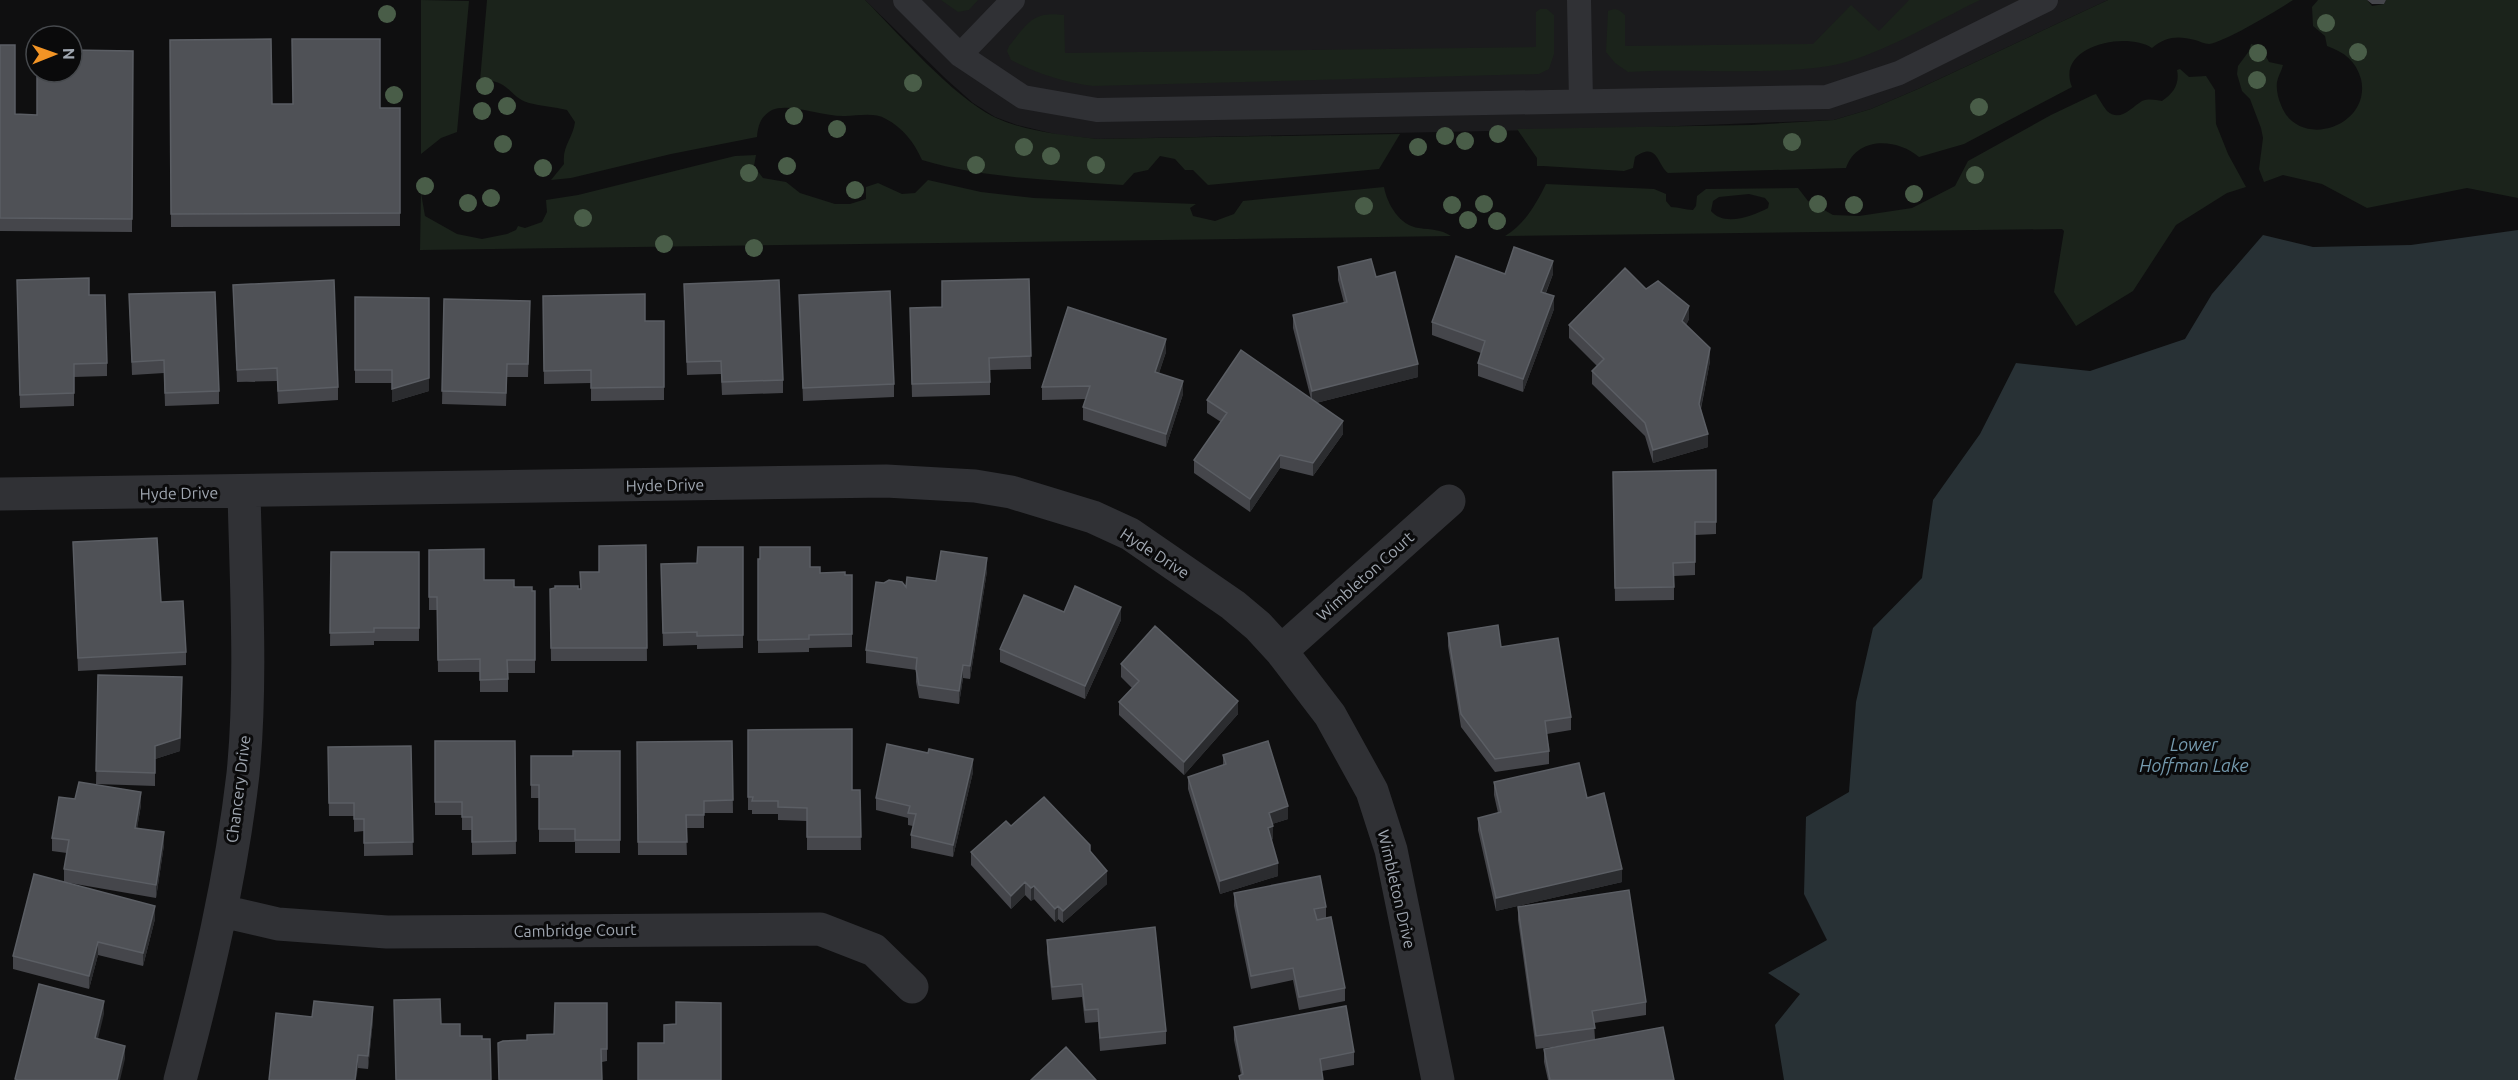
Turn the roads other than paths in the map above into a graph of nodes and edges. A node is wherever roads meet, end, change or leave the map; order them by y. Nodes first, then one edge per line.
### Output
1 (905, 0) edge
2 (1013, 0) edge
3 (1579, 0) edge
4 (2046, 0) edge
5 (960, 55) junction
6 (1581, 101) junction
7 (244, 492) junction
8 (0, 494) edge
9 (1449, 501) dead end
10 (1281, 651) junction
11 (222, 910) junction
12 (912, 987) dead end
13 (180, 1080) edge
14 (1438, 1080) edge

1 - 5 lane
2 - 5 lane
3 - 6 lane
4 - 6 lane
5 - 6 lane
7 - 8 street, Hyde Drive
7 - 10 street, Hyde Drive
7 - 11 street, Chancery Drive
9 - 10 street, Wimbleton Court
10 - 14 street, Wimbleton Drive
11 - 12 street, Cambridge Court
11 - 13 street, Chancery Drive

